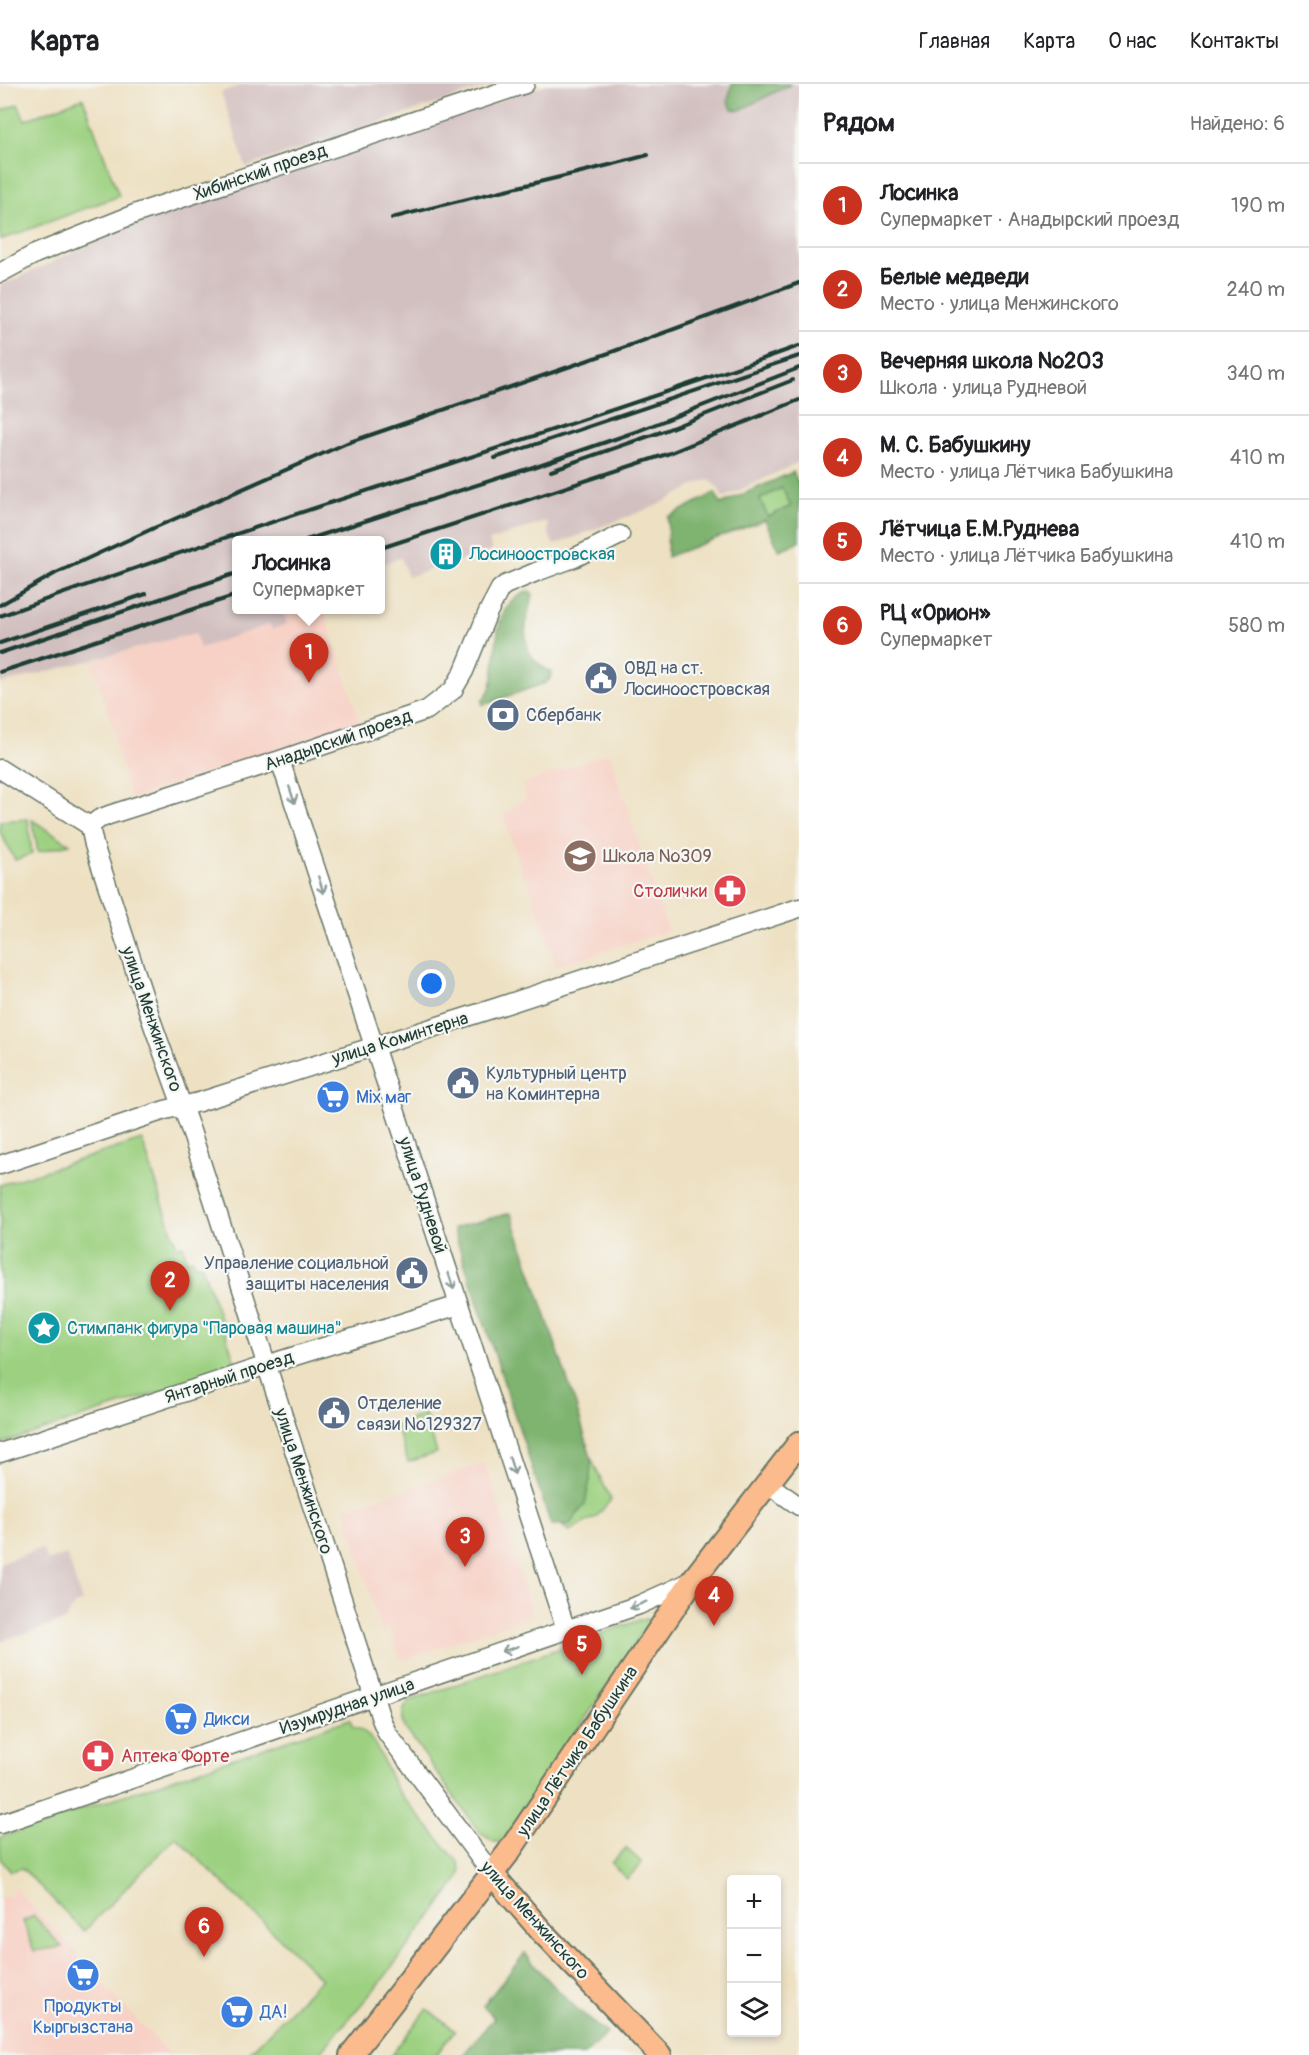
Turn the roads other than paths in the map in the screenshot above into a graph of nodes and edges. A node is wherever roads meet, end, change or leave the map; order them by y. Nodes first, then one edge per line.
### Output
1 (525, 84) edge
2 (0, 273) edge
3 (620, 536) dead end
4 (280, 760) junction
5 (0, 769) edge
6 (90, 826) junction
7 (799, 908) edge
8 (373, 1046) junction
9 (182, 1107) junction
10 (0, 1165) edge
11 (459, 1305) junction
12 (266, 1365) junction
13 (799, 1443) edge
14 (0, 1453) edge
15 (768, 1484) junction
16 (799, 1506) edge
17 (692, 1581) junction
18 (566, 1630) junction
19 (374, 1696) junction
20 (0, 1824) edge
21 (492, 1874) junction
22 (351, 2055) edge
23 (660, 2055) edge

1 - 2 street, Хибинский проезд
3 - 4 street, Анадырский проезд
4 - 6 street, Анадырский проезд
4 -> 8 street, улица Рудневой
5 - 6 street
6 - 9 street, улица Менжинского
7 - 8 street, улица Коминтерна
8 - 9 street, улица Коминтерна
8 -> 11 street, улица Рудневой
9 - 10 street, улица Коминтерна
9 - 12 street, улица Менжинского
11 - 12 street, Янтарный проезд
11 -> 18 street, улица Рудневой
12 - 14 street, Янтарный проезд
12 - 19 street, улица Менжинского
13 - 15 main road, улица Лётчика Бабушкина
15 - 16 street
15 - 17 main road, улица Лётчика Бабушкина
17 -> 18 street, Изумрудная улица
17 - 21 main road, улица Лётчика Бабушкина
18 -> 19 street, Изумрудная улица
19 - 20 street, Изумрудная улица
19 - 21 street, улица Менжинского
21 - 22 main road, улица Лётчика Бабушкина
21 - 23 main road, улица Менжинского

